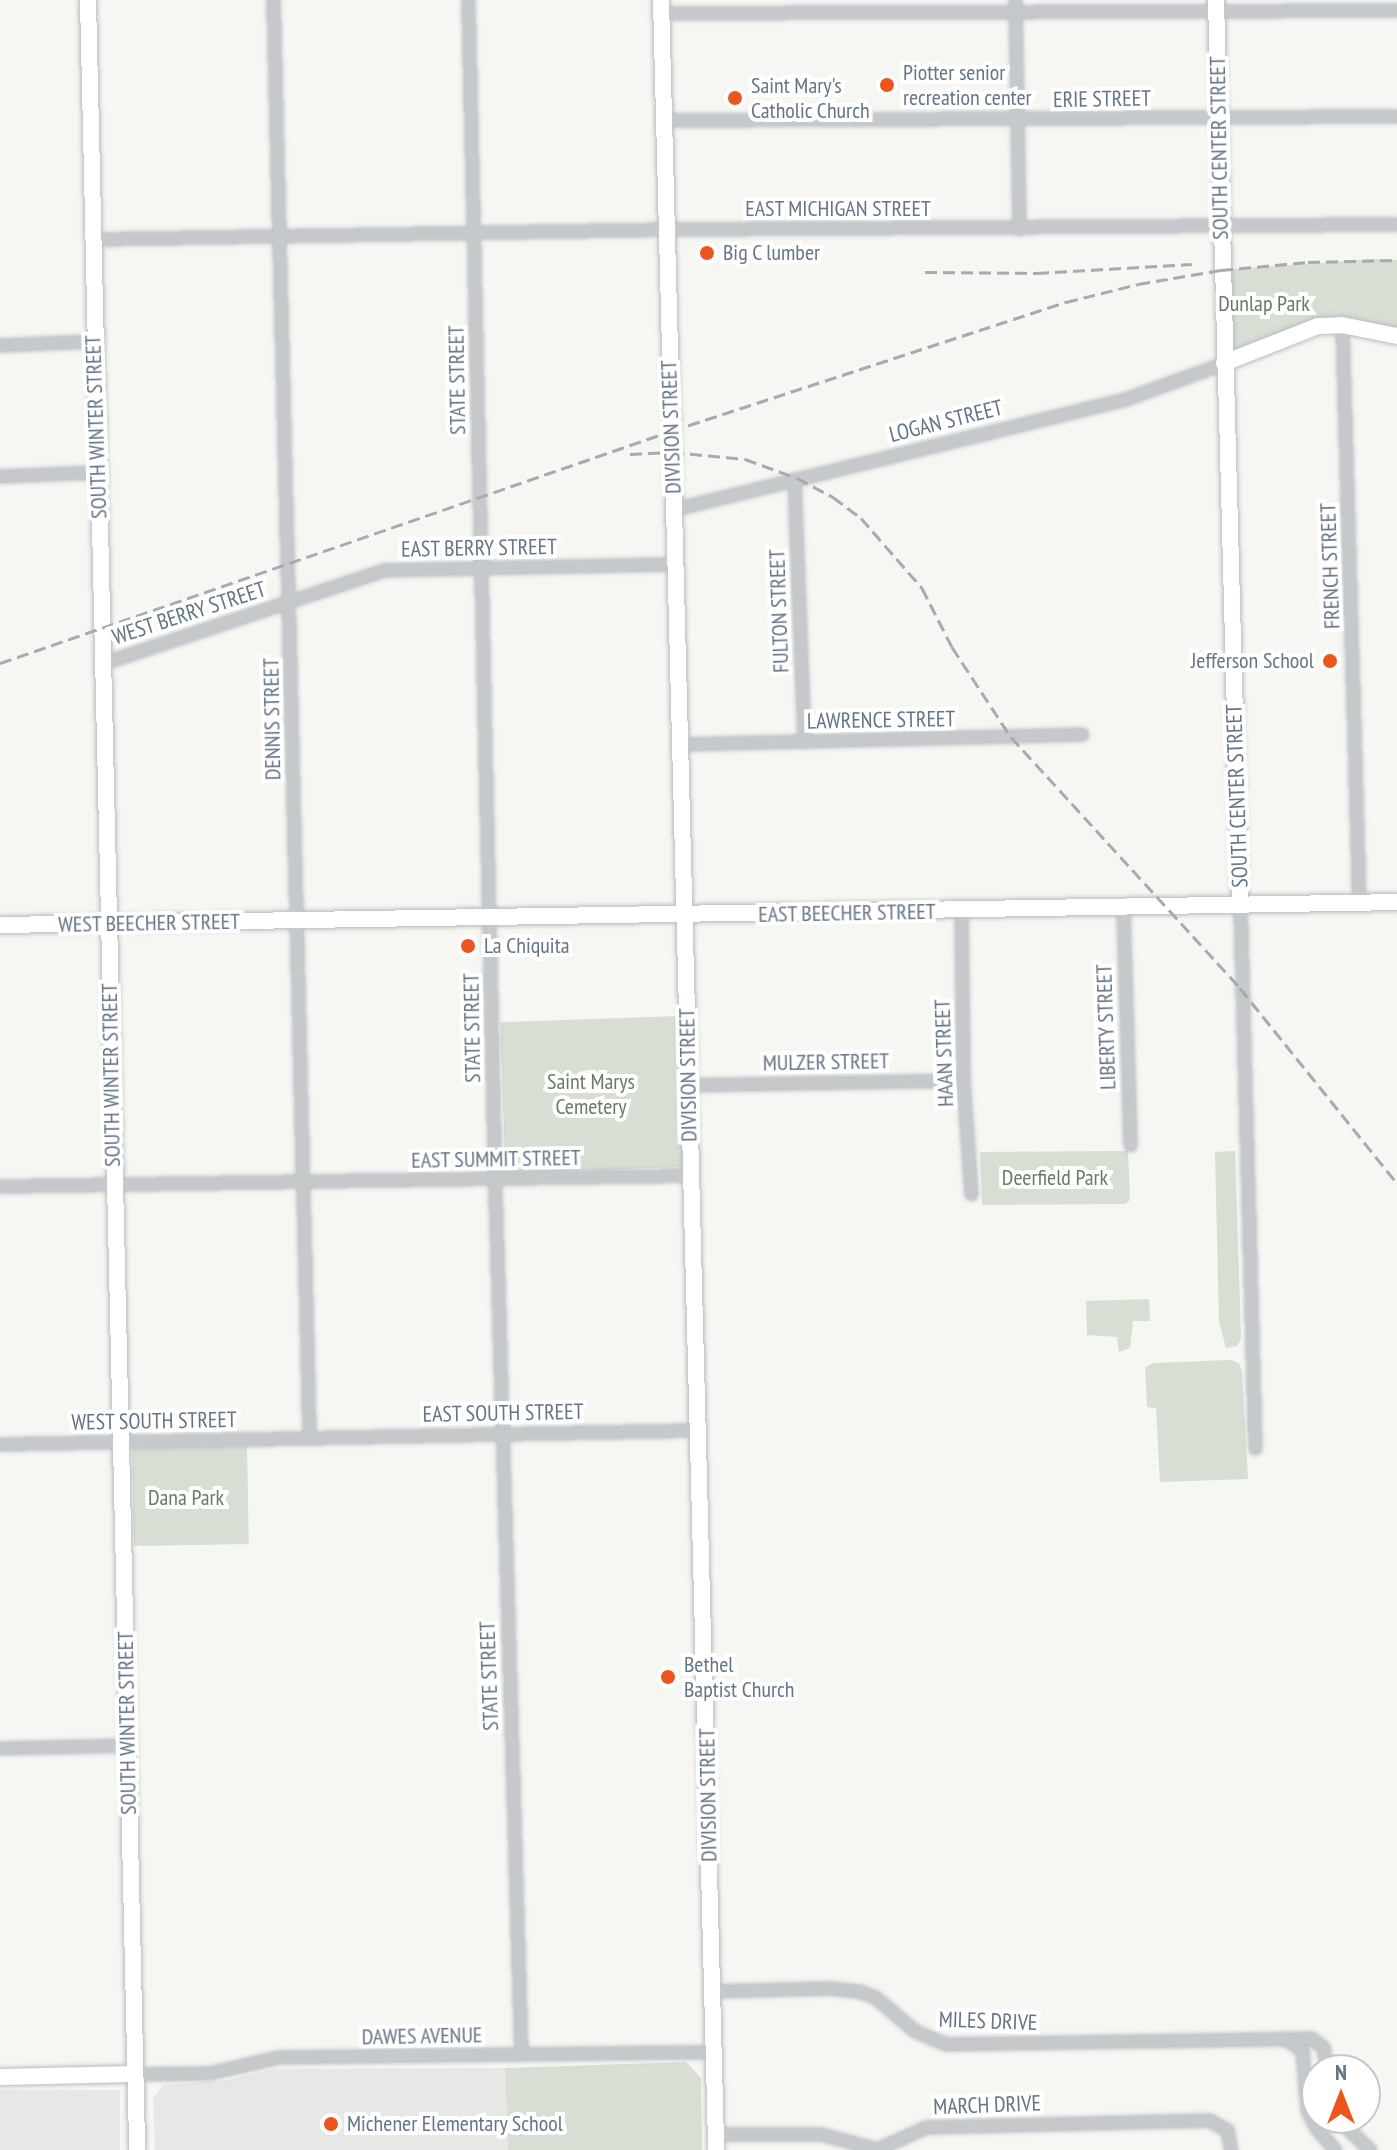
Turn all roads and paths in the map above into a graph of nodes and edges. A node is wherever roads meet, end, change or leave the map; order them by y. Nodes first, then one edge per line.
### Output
1 (88, 0) edge
2 (273, 0) edge
3 (468, 0) edge
4 (661, 6) edge
5 (1015, 6) edge
6 (1216, 6) edge
7 (1397, 10) edge
8 (1397, 116) edge
9 (1218, 118) junction
10 (664, 120) junction
11 (1017, 120) junction
12 (1397, 224) edge
13 (1220, 227) junction
14 (1019, 229) junction
15 (665, 230) junction
16 (474, 233) junction
17 (278, 235) junction
18 (92, 239) junction
19 (1342, 325) junction
20 (1397, 336) edge
21 (93, 341) junction
22 (0, 345) edge
23 (1224, 363) junction
24 (97, 472) junction
25 (0, 476) edge
26 (794, 479) junction
27 (674, 509) junction
28 (675, 564) junction
29 (480, 568) junction
30 (289, 601) junction
31 (103, 663) junction
32 (1082, 734) dead end
33 (804, 742) junction
34 (680, 744) junction
35 (1397, 902) edge
36 (1359, 903) junction
37 (1240, 905) junction
38 (1123, 907) junction
39 (961, 911) junction
40 (685, 915) junction
41 (489, 918) junction
42 (297, 921) junction
43 (108, 924) junction
44 (0, 925) edge
45 (963, 1080) junction
46 (689, 1085) junction
47 (1130, 1145) dead end
48 (691, 1175) junction
49 (495, 1179) junction
50 (301, 1182) junction
51 (113, 1184) junction
52 (0, 1186) edge
53 (971, 1194) dead end
54 (697, 1430) junction
55 (502, 1433) junction
56 (309, 1437) junction
57 (119, 1442) junction
58 (0, 1444) edge
59 (1255, 1448) dead end
60 (128, 1745) junction
61 (0, 1748) edge
62 (711, 1991) junction
63 (1281, 2038) junction
64 (712, 2052) junction
65 (521, 2054) junction
66 (1326, 2054) edge
67 (134, 2074) junction
68 (0, 2077) edge
69 (1354, 2134) edge
70 (716, 2142) edge
71 (876, 2149) edge
72 (137, 2150) edge
73 (1231, 2150) edge
74 (1335, 2150) edge
75 (1370, 2150) edge

1 - 18 street, SOUTH WINTER STREET
2 - 17 street, DENNIS STREET
3 - 16 street, STATE STREET
4 - 5 street
4 - 10 street, DIVISION STREET
5 - 6 street
5 - 11 street
6 - 7 street
6 - 9 street, SOUTH CENTER STREET
8 - 9 street, ERIE STREET
9 - 11 street, ERIE STREET
9 - 13 street, SOUTH CENTER STREET
10 - 11 street, ERIE STREET
10 - 15 street, DIVISION STREET
11 - 14 street
12 - 13 street, EAST MICHIGAN STREET
13 - 14 street, EAST MICHIGAN STREET
13 - 23 street, SOUTH CENTER STREET
14 - 15 street, EAST MICHIGAN STREET
15 - 16 street, EAST MICHIGAN STREET
15 - 27 street, DIVISION STREET
16 - 17 street, EAST MICHIGAN STREET
16 - 29 street, STATE STREET
17 - 18 street, EAST MICHIGAN STREET
17 - 30 street, DENNIS STREET
18 - 21 street, SOUTH WINTER STREET
19 - 20 street
19 - 23 street
19 - 36 street, FRENCH STREET
21 - 22 street
21 - 24 street, SOUTH WINTER STREET
23 - 26 street, LOGAN STREET
23 - 37 street, SOUTH CENTER STREET
24 - 25 street
24 - 31 street, SOUTH WINTER STREET
26 - 27 street, LOGAN STREET
26 - 33 street, FULTON STREET
27 - 28 street, DIVISION STREET
28 - 29 street, EAST BERRY STREET
28 - 34 street, DIVISION STREET
29 - 30 street, EAST BERRY STREET
29 - 41 street, STATE STREET
30 - 31 street, WEST BERRY STREET
30 - 42 street, DENNIS STREET
31 - 43 street, SOUTH WINTER STREET
32 - 33 street, LAWRENCE STREET
33 - 34 street, LAWRENCE STREET
34 - 40 street, DIVISION STREET
35 - 36 street, EAST BEECHER STREET
36 - 37 street, EAST BEECHER STREET
37 - 38 street, EAST BEECHER STREET
37 - 59 street, SOUTH CENTER STREET
38 - 39 street, EAST BEECHER STREET
38 - 47 street, LIBERTY STREET
39 - 40 street, EAST BEECHER STREET
39 - 45 street, HAAN STREET
40 - 41 street, EAST BEECHER STREET
40 - 46 street, DIVISION STREET
41 - 42 street, EAST BEECHER STREET
41 - 49 street, STATE STREET
42 - 43 street, WEST BEECHER STREET
42 - 50 street, DENNIS STREET
43 - 44 street, WEST BEECHER STREET
43 - 51 street, SOUTH WINTER STREET
45 - 46 street, MULZER STREET
45 - 53 street, HAAN STREET
46 - 48 street, DIVISION STREET
48 - 49 street, EAST SUMMIT STREET
48 - 54 street, DIVISION STREET
49 - 50 street, EAST SUMMIT STREET
49 - 55 street, STATE STREET
50 - 51 street, EAST SUMMIT STREET
50 - 56 street, DENNIS STREET
51 - 52 street, EAST SUMMIT STREET
51 - 57 street, SOUTH WINTER STREET
54 - 55 street, EAST SOUTH STREET
54 - 62 street, DIVISION STREET
55 - 56 street, EAST SOUTH STREET
55 - 65 street, STATE STREET
56 - 57 street, WEST SOUTH STREET
57 - 58 street, WEST SOUTH STREET
57 - 60 street, SOUTH WINTER STREET
60 - 61 street
60 - 67 street, SOUTH WINTER STREET
62 - 63 street, MILES DRIVE
62 - 64 street, DIVISION STREET
63 - 66 street, MILES DRIVE
63 - 74 street
64 - 65 street, DAWES AVENUE
64 - 70 street, DIVISION STREET
65 - 67 street, DAWES AVENUE
67 - 68 street
67 - 72 street, SOUTH WINTER STREET
69 - 75 street
70 - 71 street, MARCH DRIVE
71 - 73 street, MARCH DRIVE

